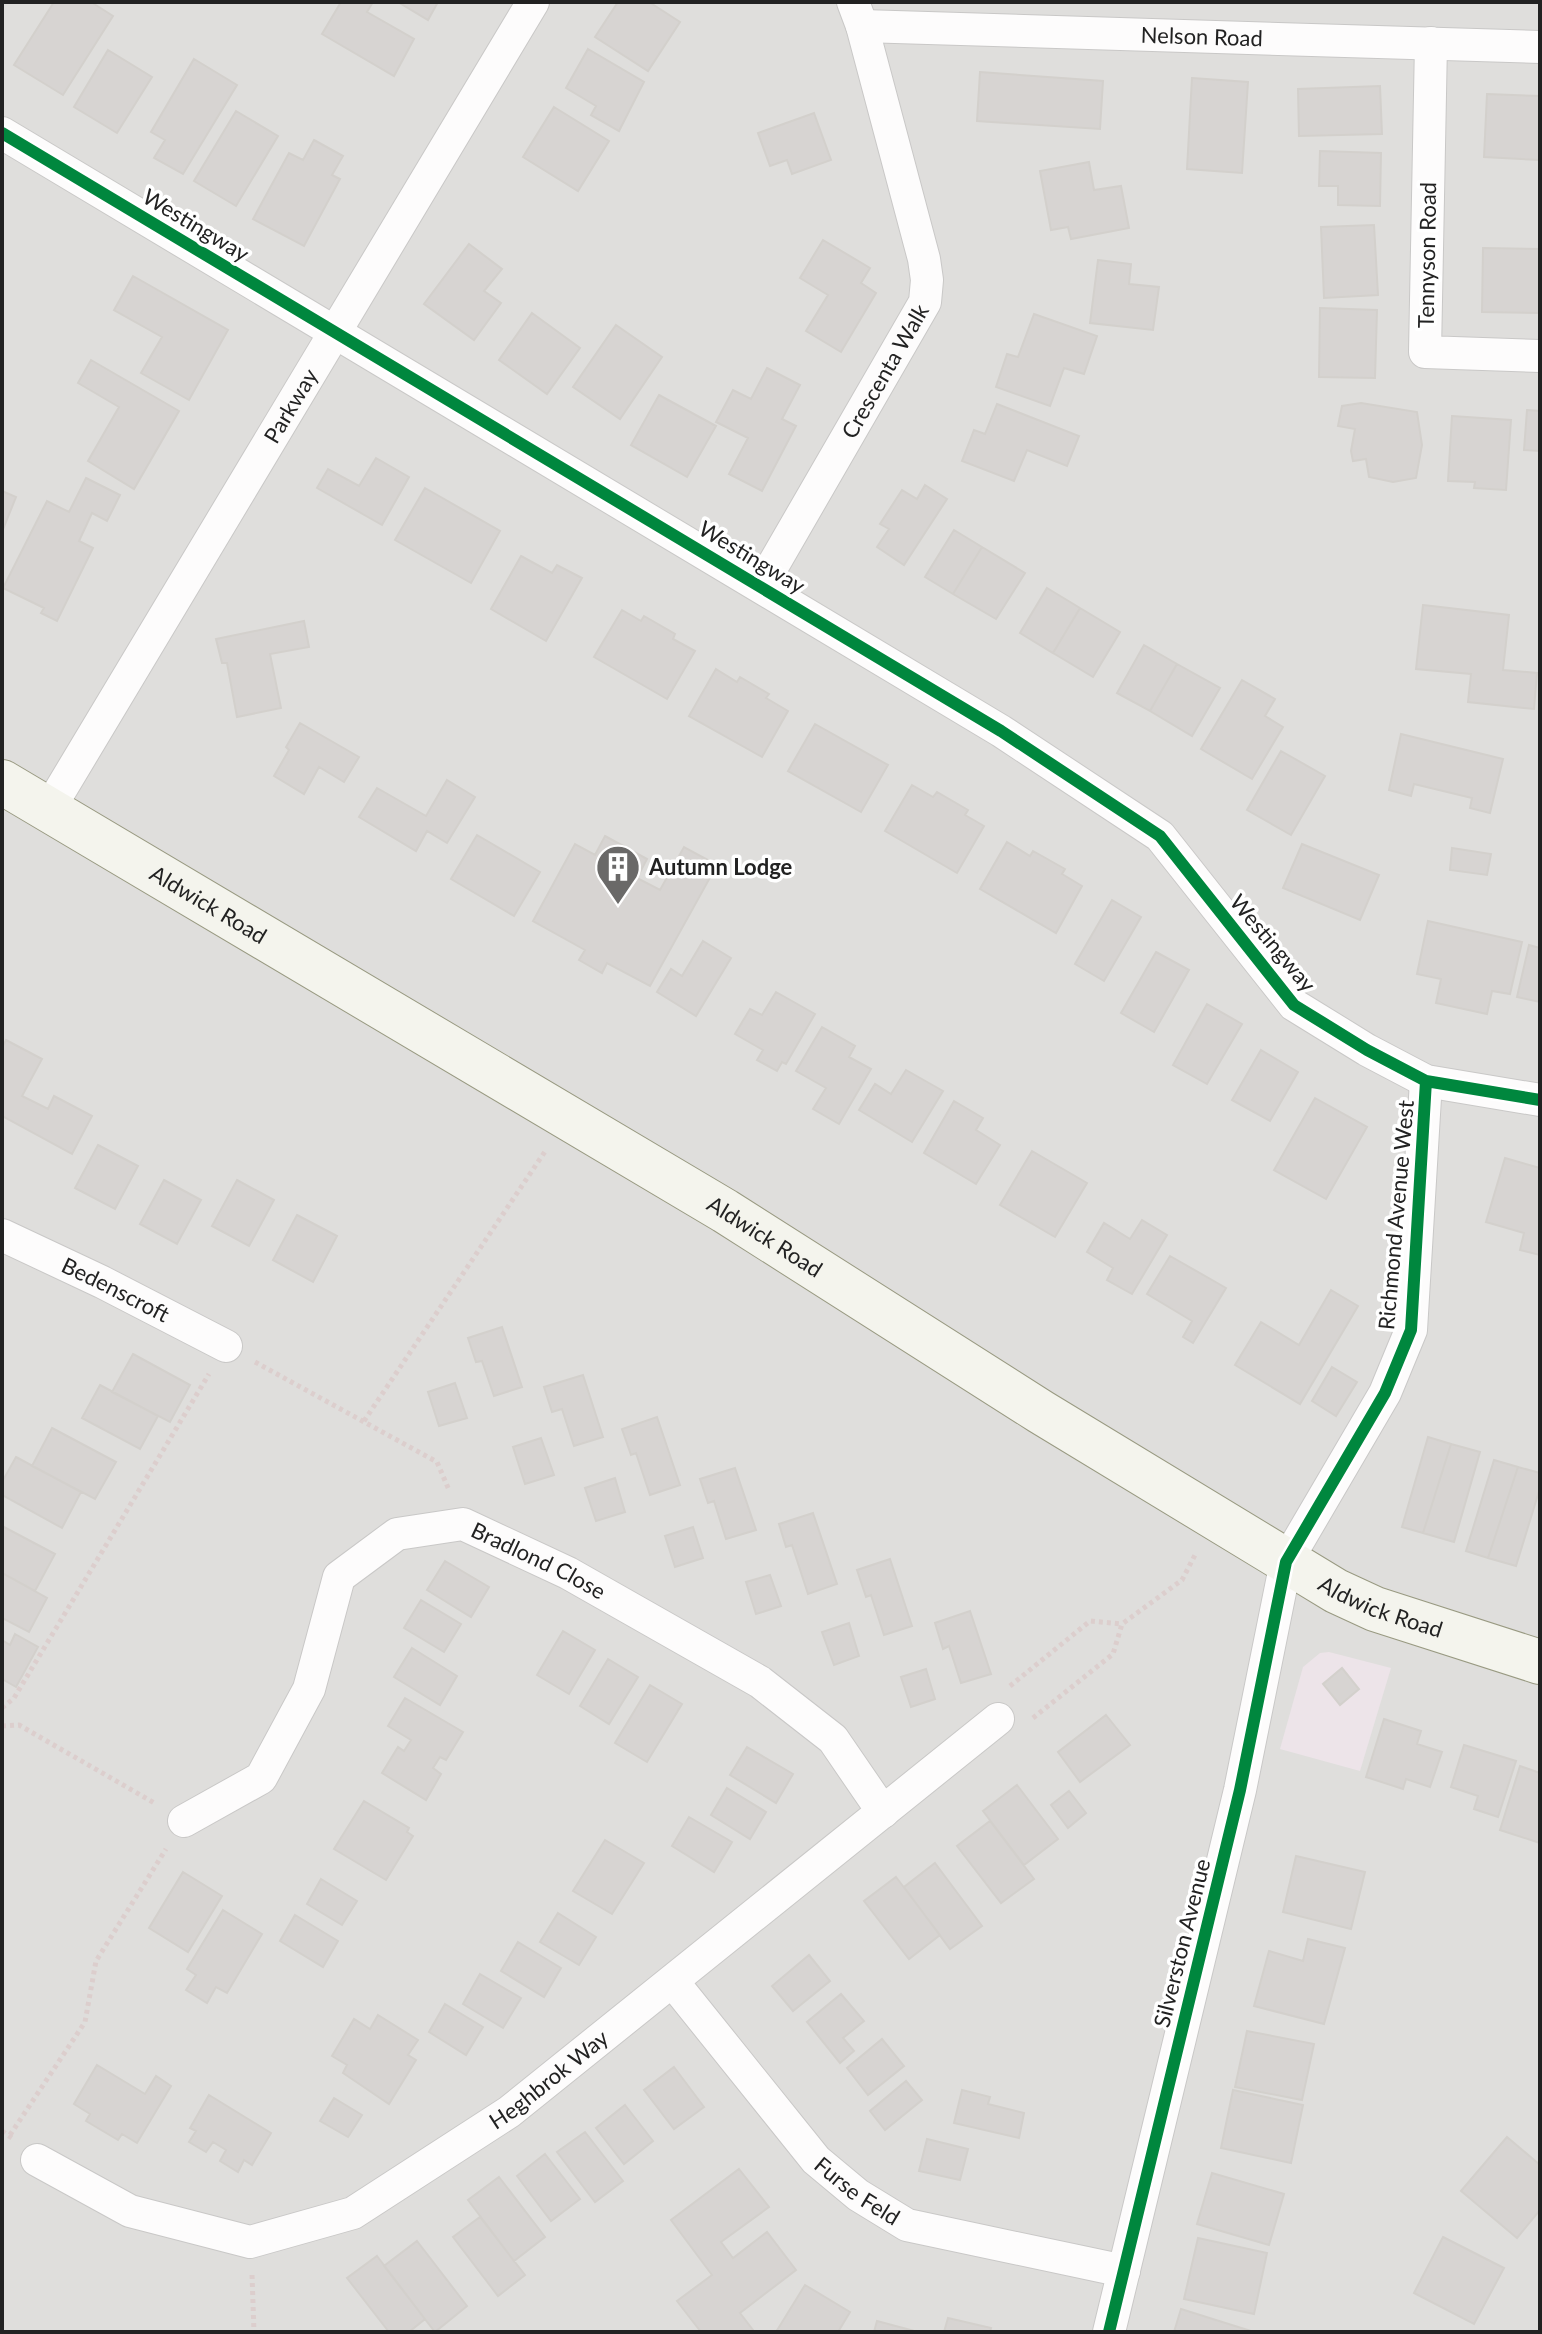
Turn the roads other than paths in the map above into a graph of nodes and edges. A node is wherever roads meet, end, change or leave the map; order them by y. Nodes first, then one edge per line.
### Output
1 (533, 2) edge
2 (858, 14) edge
3 (1431, 43) junction
4 (1540, 47) edge
5 (2, 133) edge
6 (334, 331) junction
7 (1540, 356) edge
8 (761, 586) junction
9 (2, 782) edge
10 (49, 809) junction
11 (1426, 1081) junction
12 (1540, 1100) edge
13 (2, 1235) edge
14 (226, 1346) road end
15 (1286, 1562) junction
16 (1540, 1662) edge
17 (998, 1719) road end
18 (883, 1812) junction
19 (184, 1821) road end
20 (673, 1982) junction
21 (37, 2160) dead end
22 (1124, 2271) junction
23 (1109, 2332) edge

1 - 6 street, Parkway
2 - 3 street, Nelson Road
2 - 8 street, Crescenta Walk
3 - 4 street, Nelson Road
3 - 7 street, Tennyson Road
5 - 6 street, Westingway
6 - 8 street, Westingway
6 - 10 street, Parkway
8 - 11 street, Westingway
9 - 10 main road, Aldwick Road
10 - 15 main road, Aldwick Road
11 - 12 street, Westingway
11 - 15 street, Richmond Avenue West
13 - 14 street, Bedenscroft
15 - 16 main road, Aldwick Road
15 - 22 street, Silverston Avenue
17 - 18 street, Heghbrok Way
18 - 19 street, Bradlond Close
18 - 20 street, Heghbrok Way
20 - 21 street, Heghbrok Way
20 - 22 street, Furse Feld
22 - 23 street, Silverston Avenue

